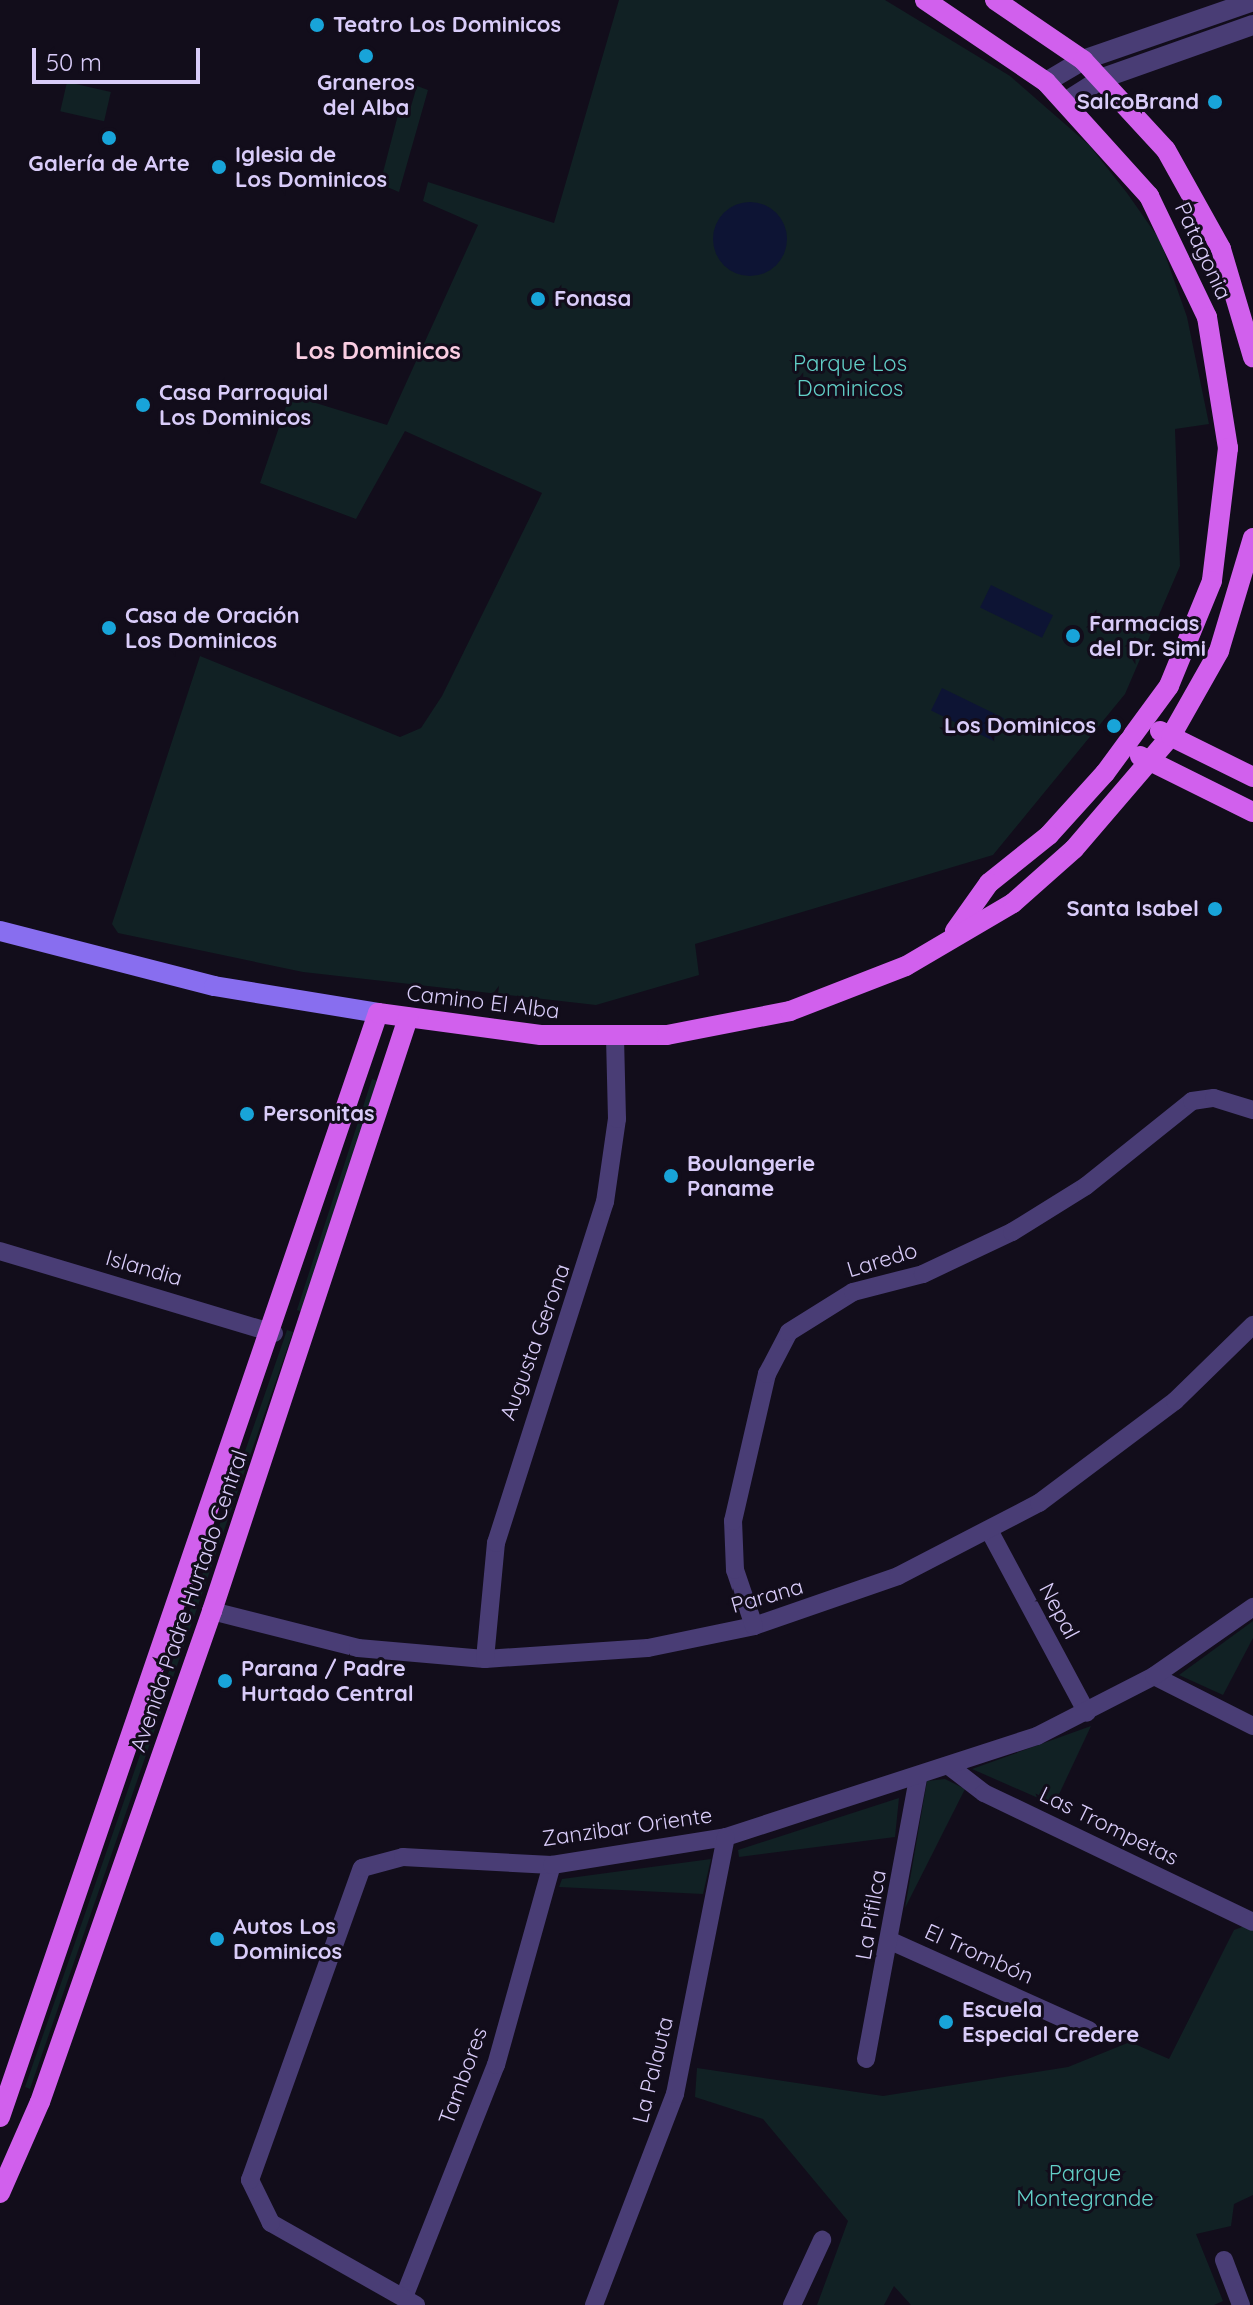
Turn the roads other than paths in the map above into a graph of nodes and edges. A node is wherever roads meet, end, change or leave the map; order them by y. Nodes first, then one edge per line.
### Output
1 (925, 0) edge
2 (995, 0) edge
3 (1253, 1) edge
4 (1253, 25) edge
5 (1083, 60) junction
6 (1103, 78) junction
7 (1046, 82) junction
8 (1067, 101) junction
9 (1253, 357) edge
10 (1253, 538) edge
11 (1146, 723) junction
12 (1171, 736) junction
13 (1127, 747) junction
14 (1149, 761) junction
15 (1253, 777) edge
16 (1253, 812) edge
17 (0, 931) edge
18 (950, 937) junction
19 (378, 1013) junction
20 (408, 1018) junction
21 (615, 1039) junction
22 (1253, 1110) edge
23 (0, 1251) edge
24 (1253, 1325) edge
25 (274, 1333) junction
26 (990, 1532) junction
27 (1253, 1607) edge
28 (212, 1611) junction
29 (754, 1626) junction
30 (485, 1659) junction
31 (1154, 1676) junction
32 (1087, 1713) junction
33 (1253, 1726) edge
34 (949, 1766) junction
35 (918, 1778) junction
36 (726, 1837) junction
37 (552, 1865) junction
38 (1253, 1922) edge
39 (893, 1942) junction
40 (1089, 2030) dead end
41 (866, 2059) dead end
42 (0, 2117) edge
43 (0, 2193) edge
44 (822, 2240) dead end
45 (1224, 2260) dead end
46 (410, 2301) edge
47 (594, 2305) edge
48 (792, 2305) edge
49 (1241, 2305) edge

1 - 7 main road, Patagonia
2 - 5 main road, Patagonia
3 - 5 street
4 - 6 street
5 - 6 main road, Patagonia
5 - 7 street
6 - 8 street
6 - 9 main road, Patagonia
7 - 8 main road, Patagonia
8 - 11 main road, Patagonia
10 - 12 main road
11 - 12 main road
11 - 13 main road, Patagonia
12 - 14 main road
12 - 15 main road
13 - 14 main road
13 - 18 main road, Camino El Alba
14 - 16 main road
14 - 18 main road, Camino El Alba
17 - 19 main road, Camino El Alba
18 - 21 main road, Camino El Alba
19 - 20 main road, Camino El Alba
19 - 25 main road, Avenida Padre Hurtado Central
20 - 21 main road, Camino El Alba
20 - 28 main road, Avenida Padre Hurtado Central
21 - 30 street, Augusta Gerona
22 - 29 street, Laredo
23 - 25 street, Islandia
24 - 26 street, Parana
25 - 42 main road, Avenida Padre Hurtado Central
26 - 29 street, Parana
26 - 32 street, Nepal
27 - 31 street, Zanzibar Oriente
28 - 30 street, Parana
28 - 43 main road, Avenida Padre Hurtado Central
29 - 30 street, Parana
31 - 32 street, Zanzibar Oriente
31 - 33 street
32 - 34 street, Zanzibar Oriente
34 - 35 street, Zanzibar Oriente
34 - 38 street, Las Trompetas
35 - 36 street, Zanzibar Oriente
35 - 39 street, La Pifilca
36 - 37 street, Zanzibar Oriente
36 - 47 street, La Palauta
37 - 46 street, Tambores
37 - 46 street, Zanzibar Oriente
39 - 40 street, El Trombón
39 - 41 street, La Pifilca
44 - 48 street
45 - 49 street

